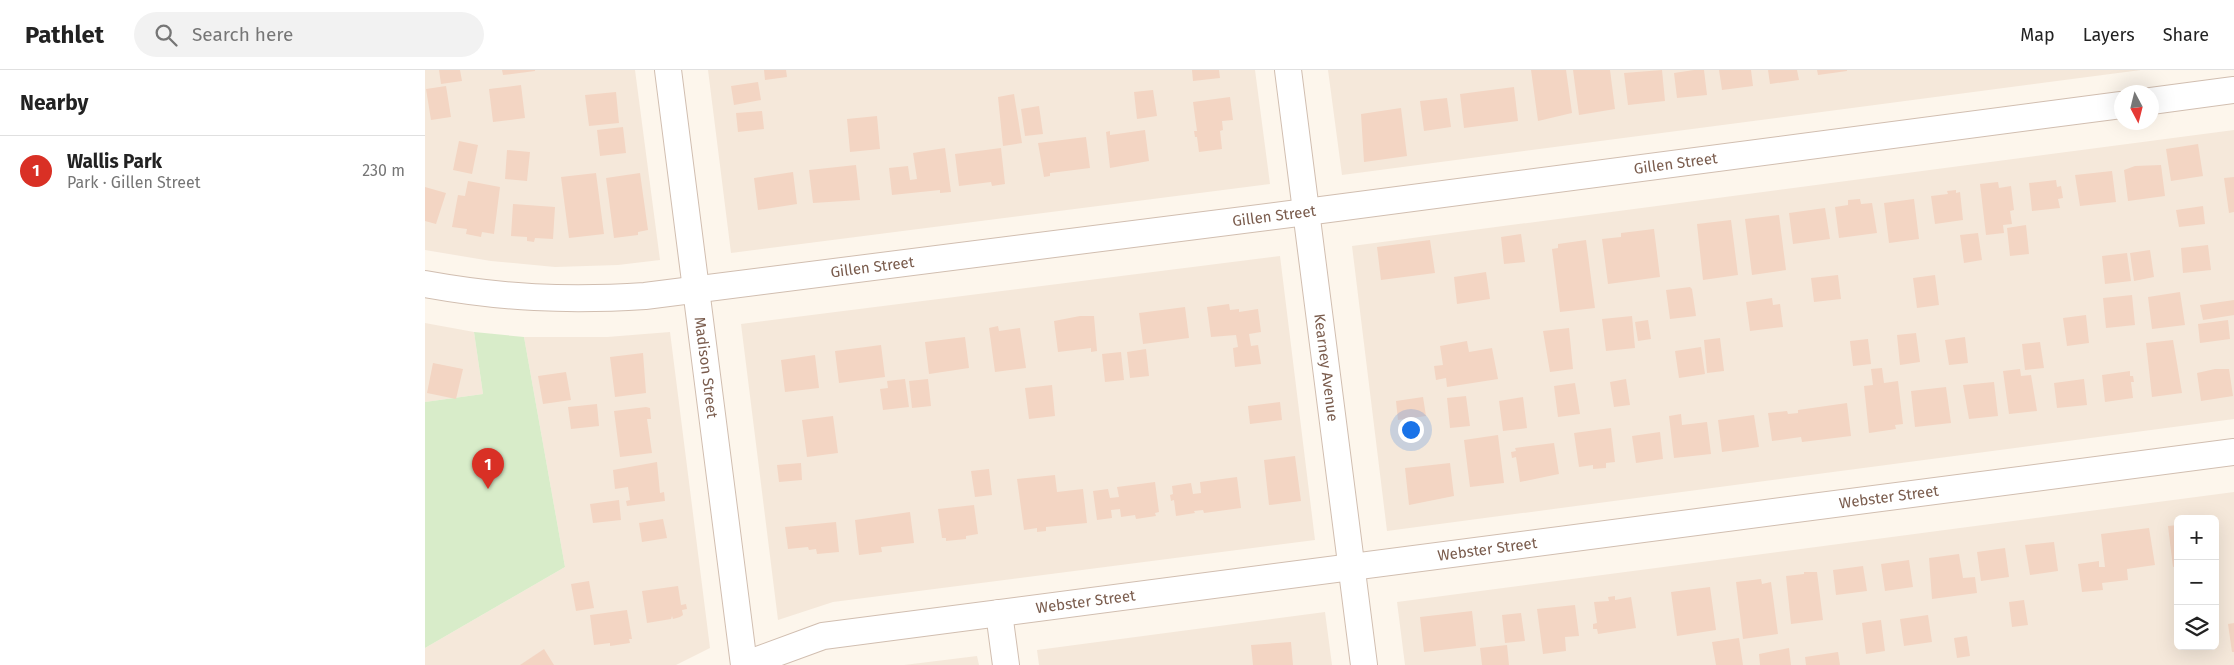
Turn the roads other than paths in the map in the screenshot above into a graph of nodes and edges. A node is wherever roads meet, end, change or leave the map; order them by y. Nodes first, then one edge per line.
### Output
1 (668, 70) edge
2 (1288, 70) edge
3 (2234, 90) edge
4 (2159, 100) edge
5 (2114, 106) edge
6 (1306, 212) junction
7 (425, 284) edge
8 (696, 289) junction
9 (2234, 452) edge
10 (1352, 569) junction
11 (999, 614) junction
12 (744, 665) edge
13 (1006, 665) edge
14 (1364, 665) edge

1 - 8 street, Madison Street
2 - 6 street, Kearney Avenue
3 - 4 street
5 - 6 street, Gillen Street
6 - 8 street, Gillen Street
6 - 10 street, Kearney Avenue
7 - 8 street, Gillen Street
8 - 12 street, Madison Street
9 - 10 street, Webster Street
10 - 11 street, Webster Street
10 - 14 street, Kearney Avenue
11 - 12 street, Webster Street
11 - 13 street

